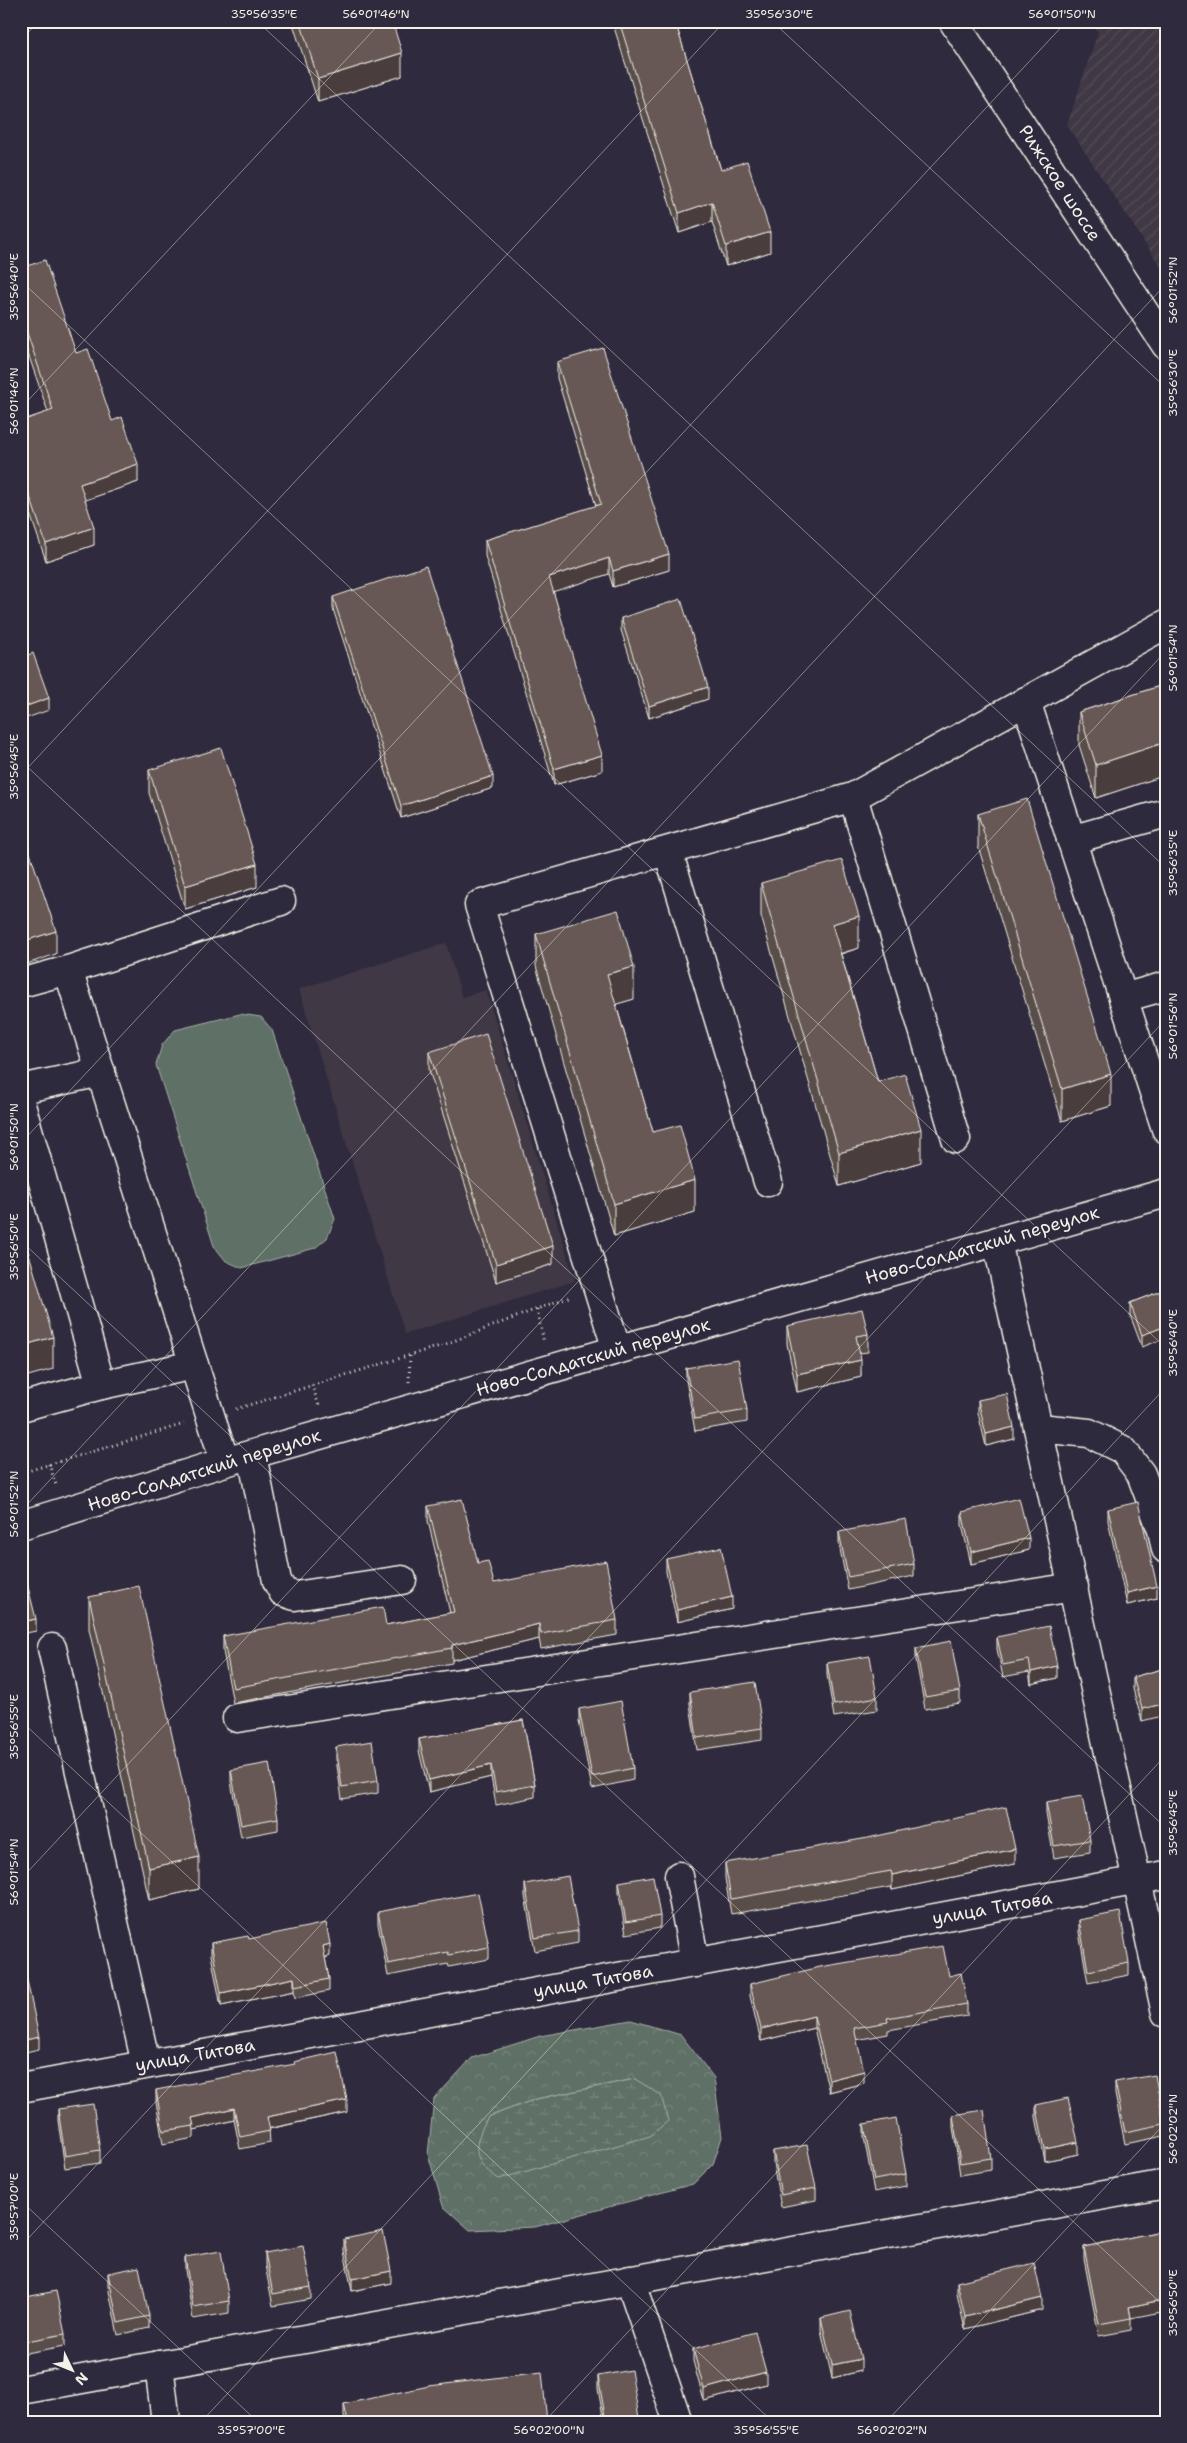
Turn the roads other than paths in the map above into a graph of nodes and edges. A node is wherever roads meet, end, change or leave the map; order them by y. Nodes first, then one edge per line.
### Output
1 (953, 21) edge
2 (1166, 345) edge
3 (1166, 624) edge
4 (1026, 701) junction
5 (853, 797) junction
6 (1166, 812) edge
7 (1072, 840) junction
8 (668, 851) junction
9 (281, 901) dead end
10 (68, 970) junction
11 (21, 983) edge
12 (1166, 986) edge
13 (1123, 998) junction
14 (101, 1072) junction
15 (21, 1090) edge
16 (21, 1105) edge
17 (1166, 1129) edge
18 (956, 1139) dead end
19 (768, 1182) dead end
20 (1166, 1192) edge
21 (997, 1241) junction
22 (617, 1350) junction
23 (194, 1365) junction
24 (101, 1385) junction
25 (21, 1407) edge
26 (1039, 1428) junction
27 (252, 1455) junction
28 (225, 1462) junction
29 (1159, 1501) edge
30 (21, 1525) edge
31 (1166, 1548) edge
32 (402, 1580) dead end
33 (1074, 1587) junction
34 (52, 1648) dead end
35 (237, 1718) dead end
36 (1166, 1875) edge
37 (679, 1876) dead end
38 (1135, 1882) junction
39 (695, 1963) junction
40 (1166, 2013) edge
41 (146, 2064) junction
42 (21, 2088) edge
43 (1166, 2184) edge
44 (630, 2280) junction
45 (158, 2365) junction
46 (21, 2390) edge
47 (166, 2422) edge
48 (678, 2422) edge

1 - 2 street, Рижское шоссе
3 - 4 street
4 - 5 street
4 - 7 street
5 - 8 street
5 - 18 street
6 - 7 street
7 - 13 street
8 - 19 street
8 - 22 street
9 - 10 street
10 - 11 street
10 - 14 street
12 - 13 street
13 - 17 street
14 - 15 street
14 - 23 street
16 - 24 street
20 - 21 street, Ново-Солдатский переулок
21 - 22 street, Ново-Солдатский переулок
21 - 26 street
22 - 27 street, Ново-Солдатский переулок
23 - 24 street
23 - 28 street
24 - 25 street
26 - 29 street
26 - 33 street
27 - 28 street, Ново-Солдатский переулок
27 - 32 street
28 - 30 street, Ново-Солдатский переулок
29 - 31 street
33 - 35 street
33 - 38 street
34 - 41 street
36 - 38 street, улица Титова
37 - 39 street
38 - 39 street, улица Титова
38 - 40 street
39 - 41 street, улица Титова
41 - 42 street, улица Титова
43 - 44 street
44 - 45 street
44 - 48 street
45 - 46 street
45 - 47 street

